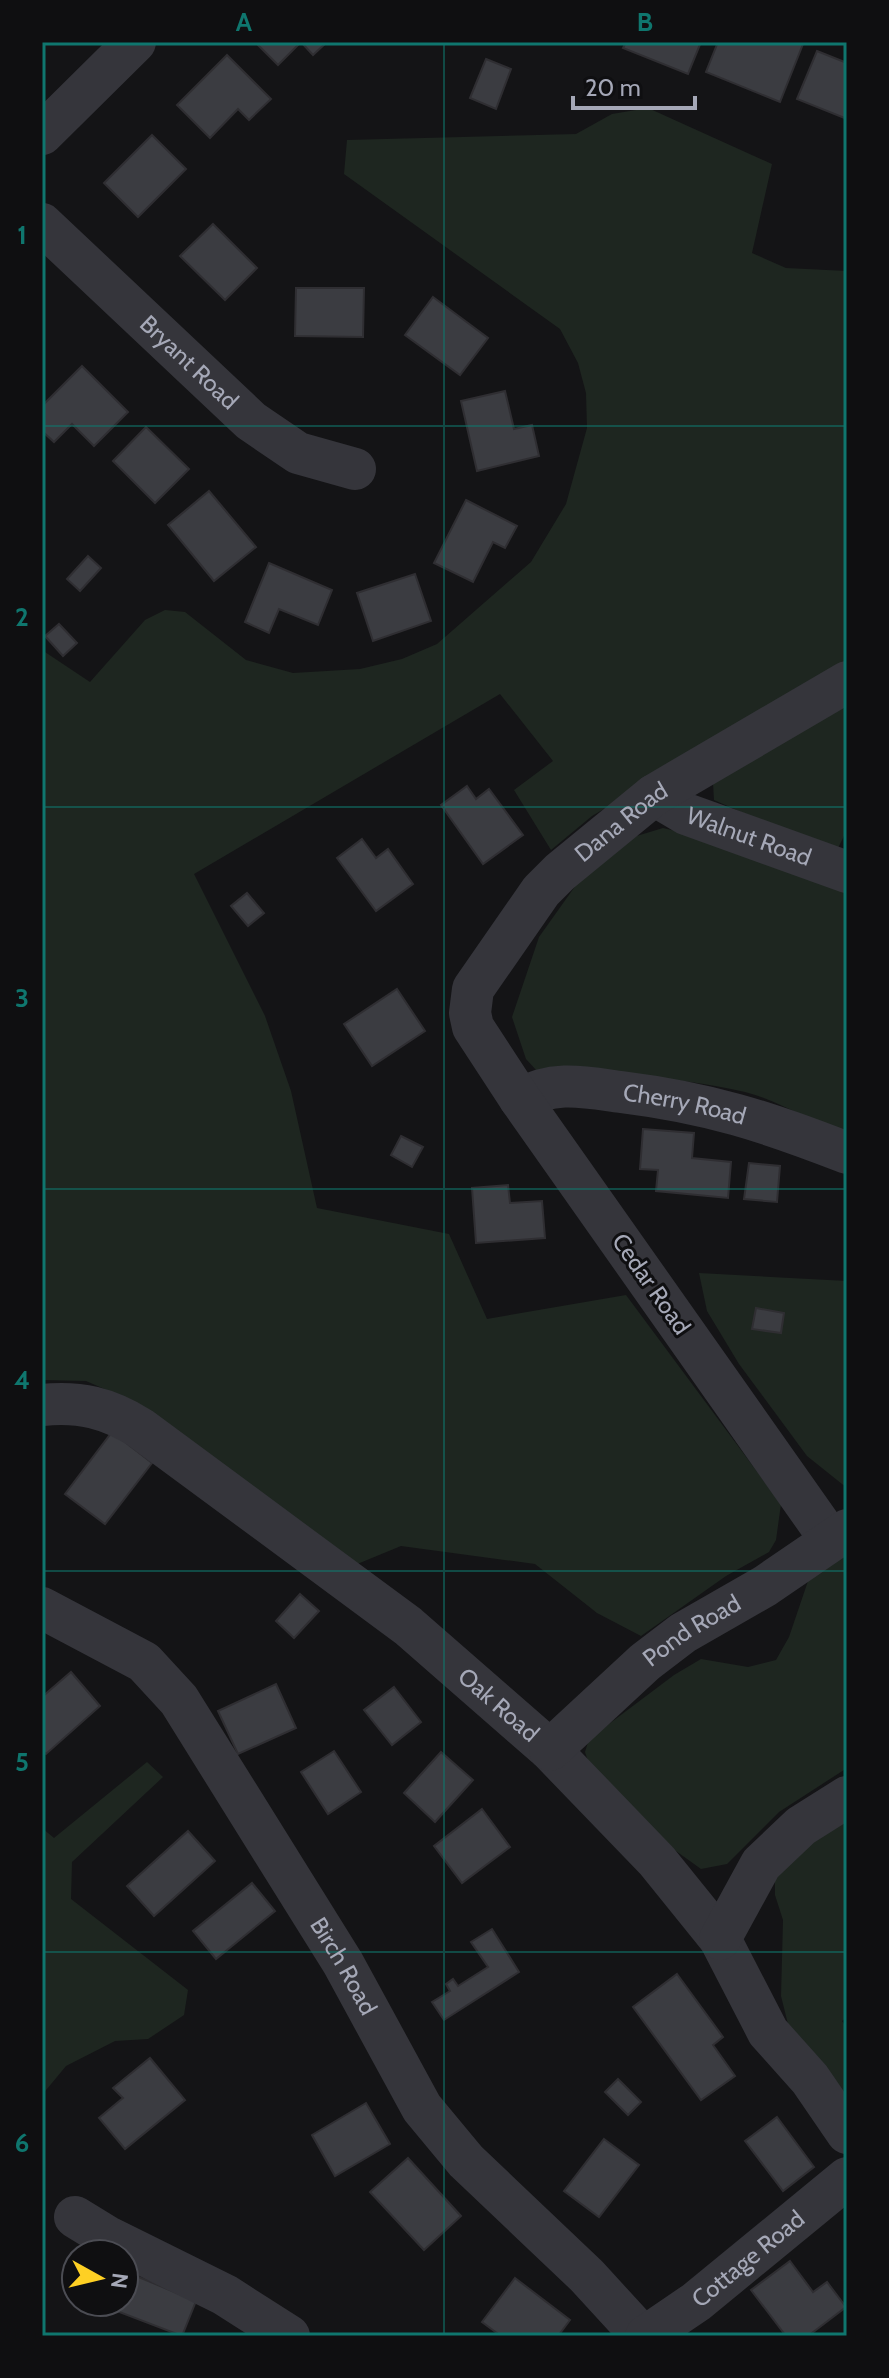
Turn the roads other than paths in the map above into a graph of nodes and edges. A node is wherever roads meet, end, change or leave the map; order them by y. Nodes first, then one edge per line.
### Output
1 (135, 42) edge
2 (42, 134) edge
3 (42, 224) edge
4 (355, 469) dead end
5 (847, 682) edge
6 (654, 795) junction
7 (847, 872) edge
8 (473, 1027) joint
9 (520, 1099) junction
10 (847, 1153) edge
11 (42, 1405) edge
12 (838, 1534) edge
13 (42, 1608) edge
14 (550, 1750) junction
15 (847, 1797) edge
16 (720, 1939) junction
17 (847, 2133) edge
18 (847, 2178) edge
19 (75, 2217) dead end
20 (289, 2336) edge
21 (644, 2336) edge

1 - 2 street
3 - 4 street, Bryant Road
5 - 6 street, Dana Road
6 - 7 street, Walnut Road
6 - 8 street, Dana Road
8 - 9 street, Cedar Road
9 - 10 street, Cherry Road
9 - 12 street, Cedar Road
11 - 14 street, Oak Road
12 - 14 street, Pond Road
13 - 21 street, Birch Road
14 - 16 street, Oak Road
15 - 16 street
16 - 17 street, Oak Road
18 - 21 street, Cottage Road
19 - 20 street

